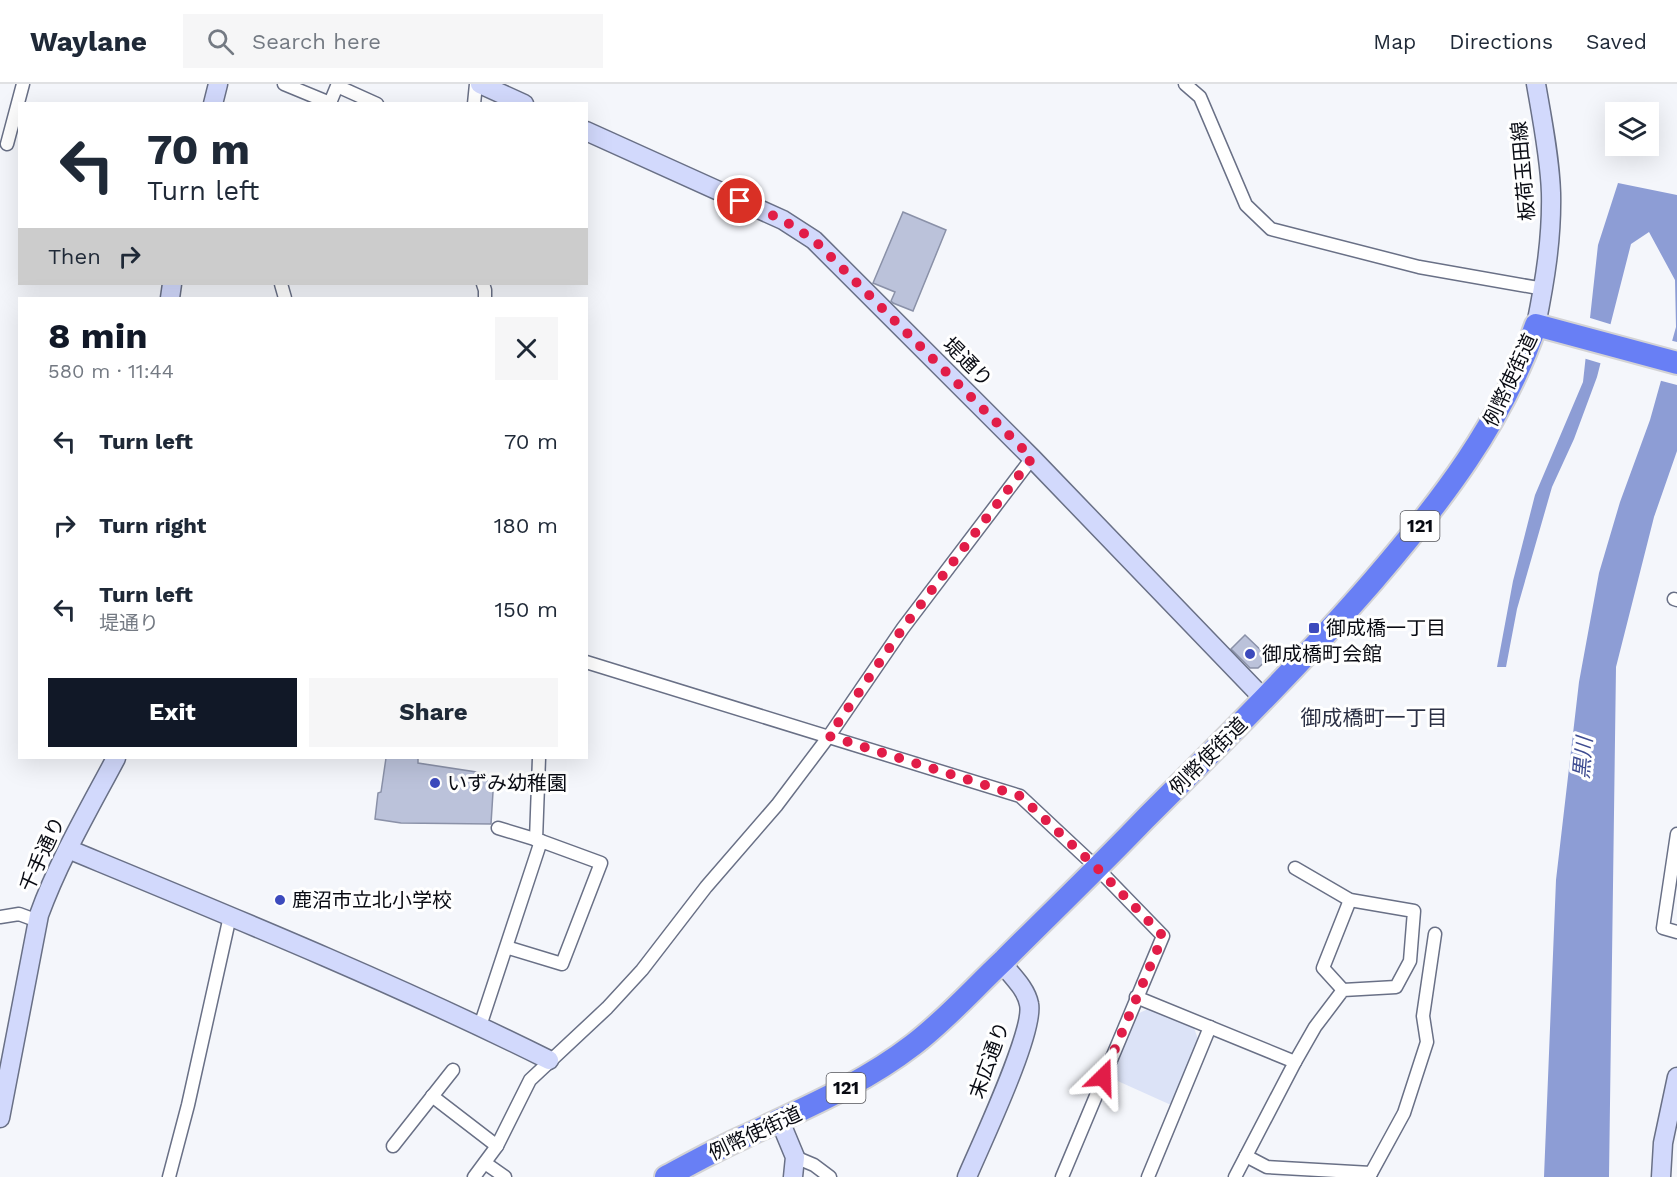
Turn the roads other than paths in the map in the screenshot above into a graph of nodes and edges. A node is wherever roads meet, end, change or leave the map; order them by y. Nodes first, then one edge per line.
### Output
1 (23, 84) edge
2 (219, 84) edge
3 (284, 84) edge
4 (478, 84) edge
5 (1185, 84) edge
6 (1536, 84) edge
7 (19, 102) edge
8 (214, 102) edge
9 (328, 102) edge
10 (330, 102) edge
11 (373, 102) edge
12 (474, 102) edge
13 (519, 102) edge
14 (18, 106) edge
15 (588, 132) edge
16 (9, 145) edge
17 (1544, 289) junction
18 (1536, 325) junction
19 (1677, 363) edge
20 (1032, 458) junction
21 (588, 663) edge
22 (1264, 699) junction
23 (829, 736) junction
24 (115, 759) edge
25 (539, 759) edge
26 (498, 828) dead end
27 (1677, 834) edge
28 (538, 841) junction
29 (68, 849) junction
30 (1097, 868) junction
31 (1295, 868) dead end
32 (1350, 900) junction
33 (230, 916) junction
34 (0, 917) edge
35 (38, 921) junction
36 (1677, 932) edge
37 (1435, 934) dead end
38 (506, 946) junction
39 (1000, 962) junction
40 (1343, 990) junction
41 (1136, 997) junction
42 (480, 1026) junction
43 (1210, 1027) junction
44 (549, 1060) junction
45 (1295, 1062) junction
46 (453, 1070) dead end
47 (1677, 1079) edge
48 (432, 1096) junction
49 (0, 1118) edge
50 (780, 1121) junction
51 (393, 1146) dead end
52 (496, 1146) junction
53 (1246, 1156) junction
54 (795, 1157) junction
55 (485, 1162) junction
56 (1370, 1175) edge
57 (169, 1177) edge
58 (474, 1177) edge
59 (505, 1177) edge
60 (666, 1177) edge
61 (793, 1177) edge
62 (830, 1177) edge
63 (967, 1177) edge
64 (1062, 1177) edge
65 (1148, 1177) edge
66 (1234, 1177) edge
67 (1661, 1177) edge

1 - 7 street
2 - 8 street
3 - 9 street
4 - 12 street
4 - 13 street
5 - 17 street
6 - 17 street, 板荷玉田線
10 - 11 street
14 - 16 street
15 - 20 street, 堤通り
17 - 18 street, 板荷玉田線
18 - 19 highway, 例幣使街道
18 - 22 highway, 例幣使街道 / 121
20 - 22 street, 堤通り
20 - 23 street
21 - 23 street
22 - 30 highway, 例幣使街道 / 121
23 - 30 street
23 - 44 street
24 - 29 street, 千手通り
25 - 28 street
26 - 28 street
27 - 36 street
28 - 38 street
28 - 38 street
29 - 33 street
29 - 35 street, 千手通り
30 - 39 highway, 例幣使街道 / 121
30 - 41 street
31 - 32 street
32 - 40 street
32 - 40 street
33 - 42 street
33 - 57 street
34 - 35 street
35 - 49 street, 千手通り
37 - 56 street
38 - 42 street
39 - 50 highway, 例幣使街道 / 121
39 - 63 street, 末広通り
40 - 45 street
41 - 43 street
41 - 64 street
42 - 44 street
43 - 45 street
43 - 65 street
44 - 52 street
45 - 53 street
46 - 48 street
47 - 67 street
48 - 51 street
48 - 52 street
50 - 54 street
50 - 60 highway, 例幣使街道 / 121
52 - 55 street
53 - 56 street
53 - 66 street
54 - 61 street
54 - 62 street
55 - 58 street
55 - 59 street

